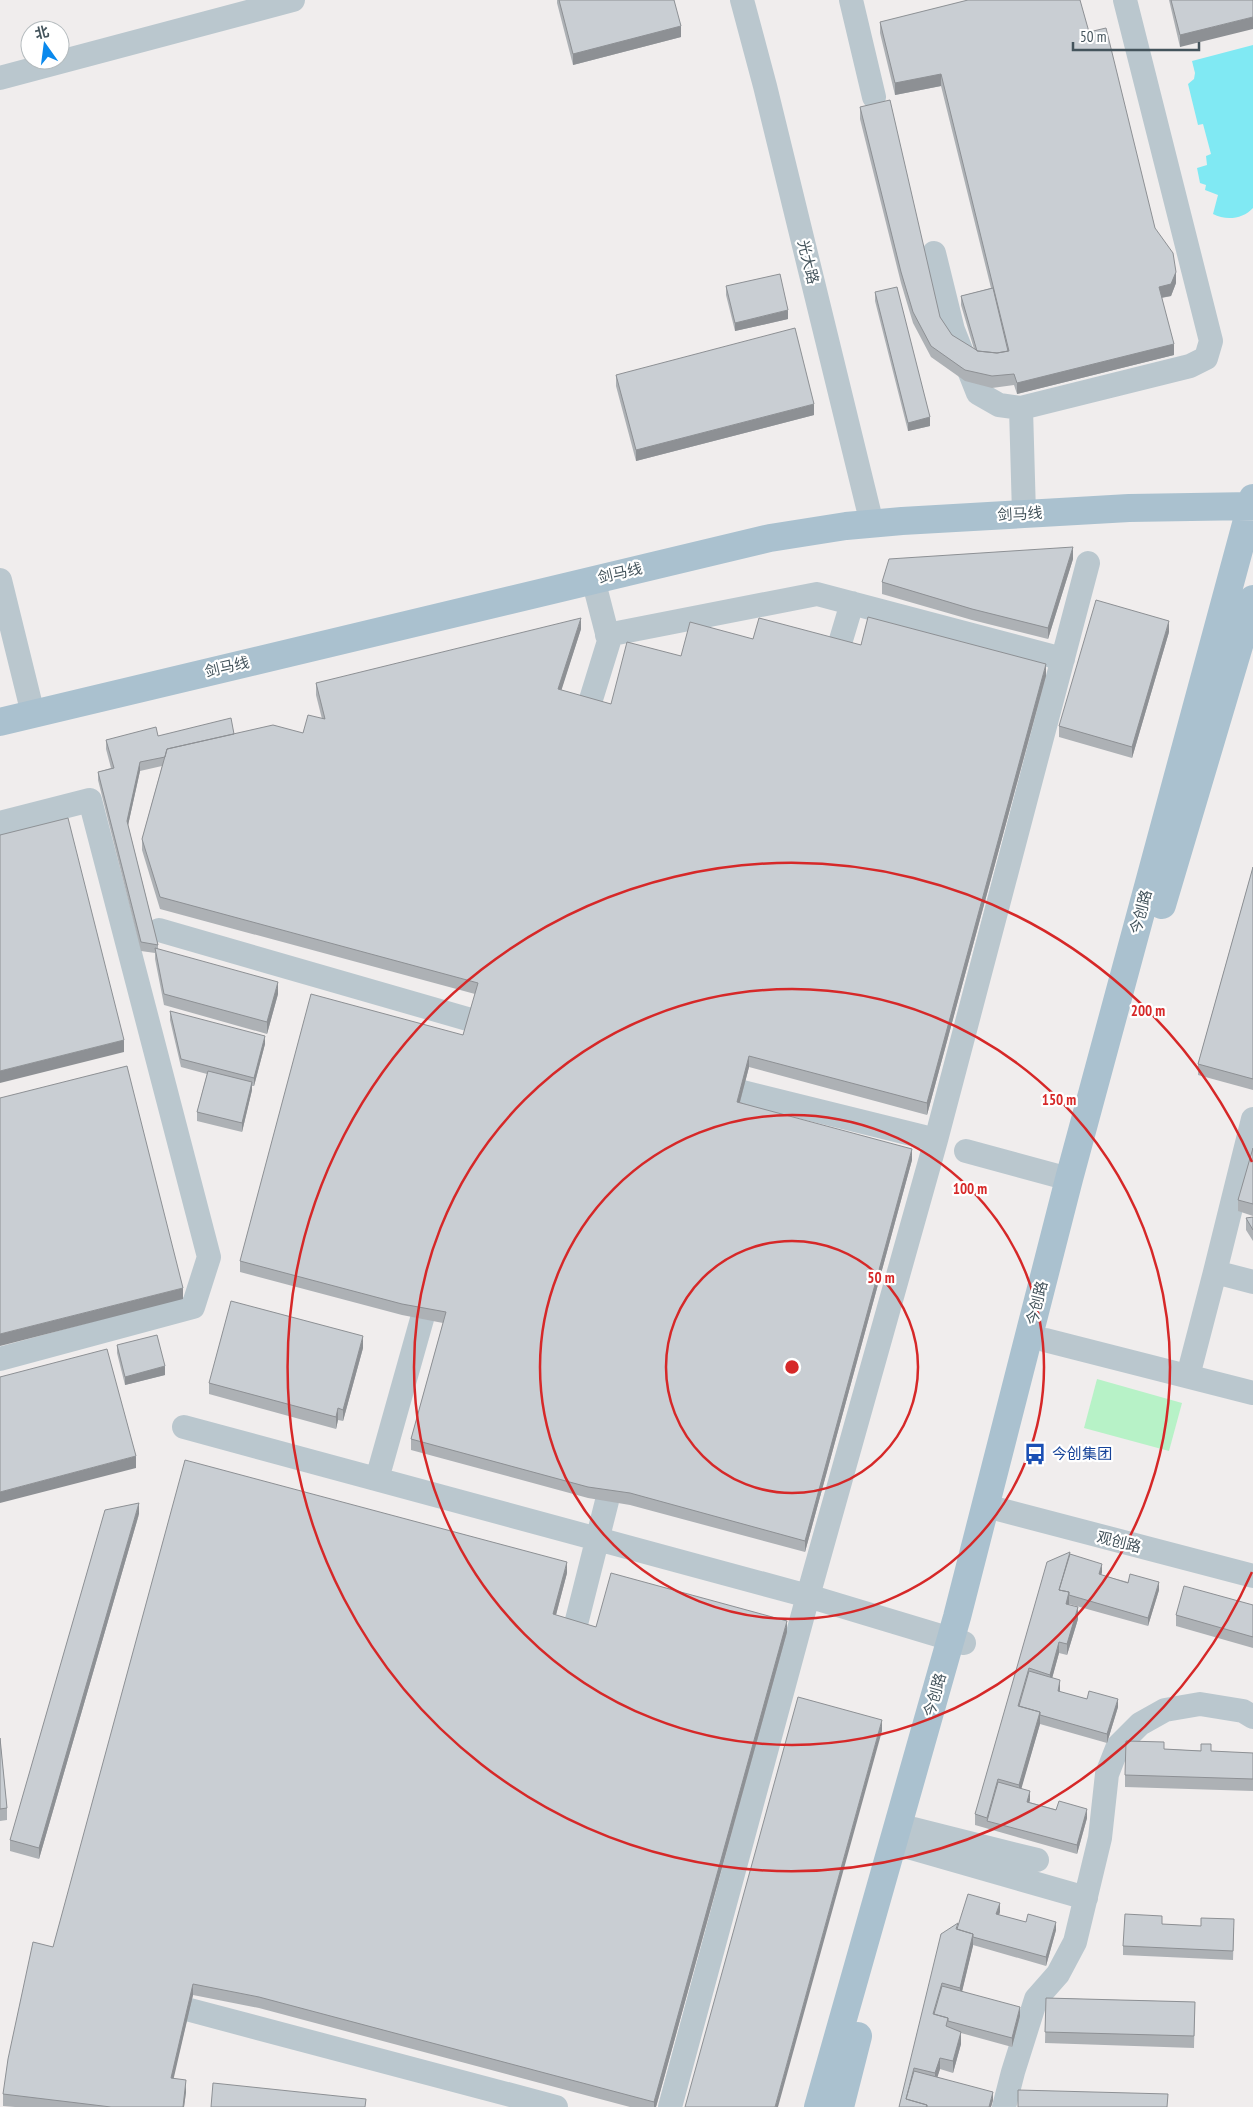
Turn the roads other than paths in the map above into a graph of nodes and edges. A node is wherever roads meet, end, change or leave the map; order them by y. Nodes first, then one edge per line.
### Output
1 (293, 0) edge
2 (742, 0) edge
3 (851, 0) edge
4 (1125, 0) edge
5 (0, 78) edge
6 (874, 97) dead end
7 (934, 253) dead end
8 (1021, 408) junction
9 (1252, 504) edge
10 (1024, 514) junction
11 (872, 524) junction
12 (1088, 563) dead end
13 (593, 579) junction
14 (0, 580) edge
15 (1253, 599) edge
16 (852, 603) junction
17 (608, 635) junction
18 (838, 650) edge
19 (1063, 659) junction
20 (588, 709) edge
21 (33, 714) junction
22 (0, 722) edge
23 (0, 823) edge
24 (159, 930) dead end
25 (471, 1020) edge
26 (742, 1092) edge
27 (1253, 1118) edge
28 (936, 1140) junction
29 (966, 1151) dead end
30 (1069, 1179) junction
31 (1216, 1272) junction
32 (1253, 1282) edge
33 (422, 1319) edge
34 (1045, 1340) junction
35 (0, 1359) edge
36 (1188, 1376) junction
37 (1253, 1393) edge
38 (184, 1427) dead end
39 (377, 1479) junction
40 (607, 1501) edge
41 (992, 1508) junction
42 (597, 1539) junction
43 (1253, 1576) edge
44 (808, 1596) junction
45 (574, 1632) edge
46 (957, 1641) junction
47 (1253, 1717) edge
48 (911, 1838) junction
49 (1037, 1860) dead end
50 (1086, 1898) junction
51 (190, 2010) edge
52 (556, 2107) edge
53 (670, 2107) edge
54 (818, 2107) edge
55 (840, 2107) edge
56 (1004, 2107) edge

1 - 5 street
2 - 11 street, 光大路
3 - 6 street
4 - 8 street
7 - 8 street
8 - 10 street
9 - 10 main road, 剑马线
9 - 30 main road, 今创路
10 - 11 main road, 剑马线
11 - 13 main road, 剑马线
12 - 19 street
13 - 17 street
13 - 21 main road, 剑马线
14 - 21 street
15 - 34 main road, 今创路
16 - 17 street
16 - 18 street
16 - 19 street
17 - 20 street
19 - 28 street
21 - 22 main road, 剑马线
23 - 35 street
24 - 25 street
26 - 28 street
27 - 31 street
28 - 44 street
29 - 30 street
30 - 41 main road, 今创路
31 - 32 street
31 - 36 street
33 - 39 street
34 - 36 street
34 - 41 main road, 今创路
36 - 37 street
38 - 39 street
39 - 42 street
40 - 42 street
41 - 43 street, 观创路
41 - 46 main road, 今创路
42 - 44 street
42 - 45 street
44 - 46 street
44 - 53 street
46 - 48 main road, 今创路
46 - 54 main road, 今创路
47 - 50 street
48 - 49 street
48 - 50 street
48 - 55 main road, 今创路
50 - 56 street
51 - 52 street

